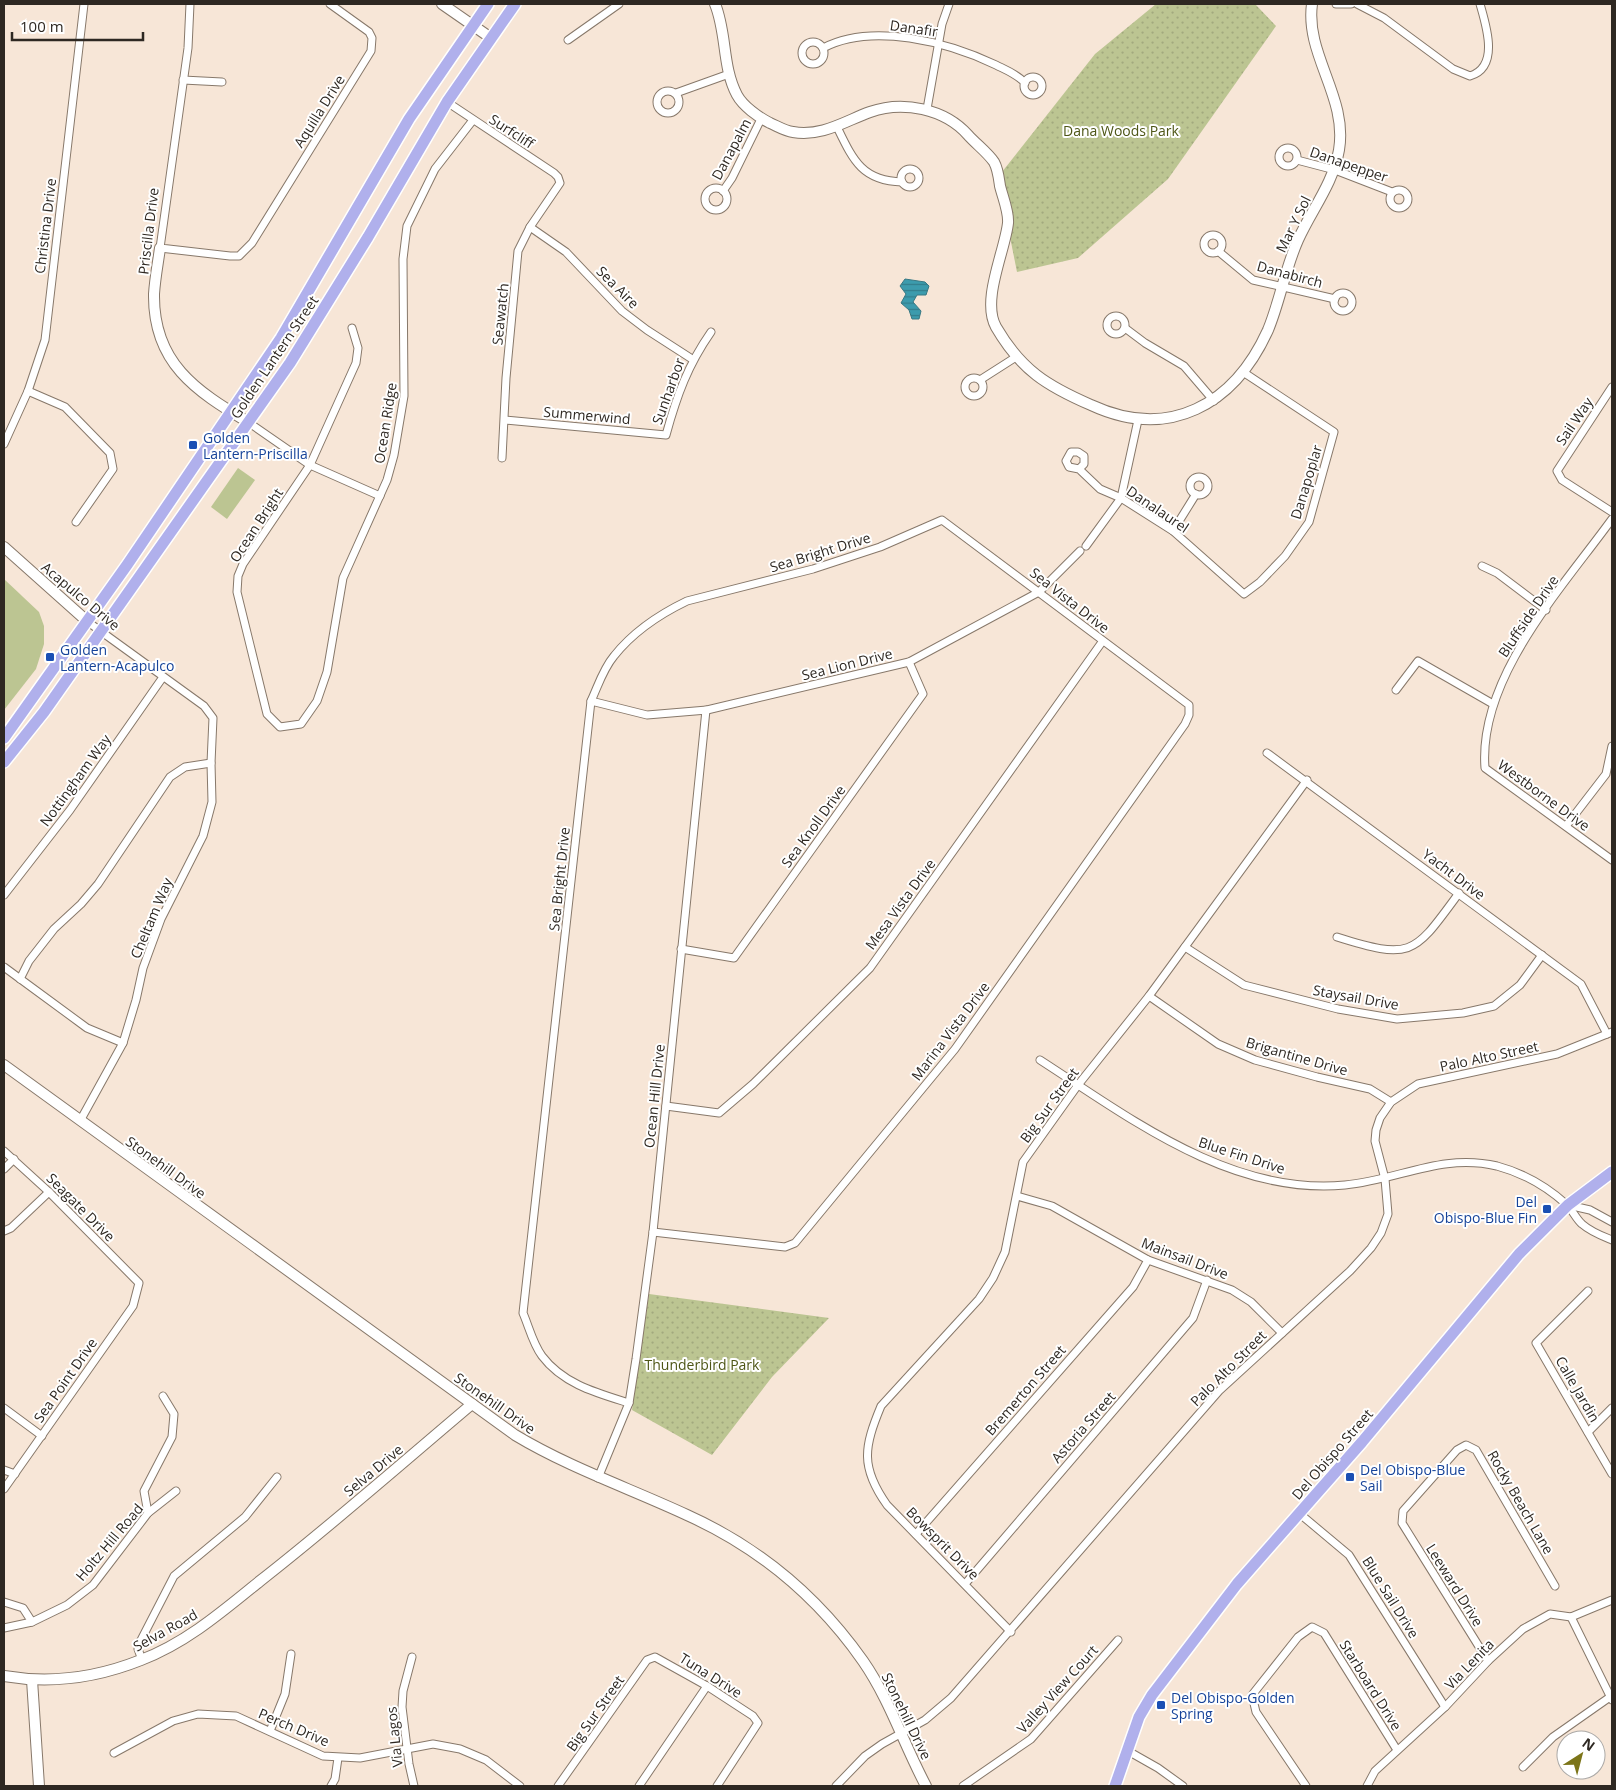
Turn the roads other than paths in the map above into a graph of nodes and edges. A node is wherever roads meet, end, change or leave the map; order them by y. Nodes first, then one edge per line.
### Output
1 (84, 4) edge
2 (190, 4) edge
3 (330, 4) edge
4 (442, 4) edge
5 (488, 4) edge
6 (515, 4) edge
7 (618, 4) edge
8 (715, 4) edge
9 (949, 4) edge
10 (1312, 4) edge
11 (1336, 4) edge
12 (1351, 4) edge
13 (1357, 4) edge
14 (1480, 4) edge
15 (472, 26) junction
16 (491, 38) junction
17 (568, 40) dead end
18 (938, 42) junction
19 (823, 48) dead end
20 (729, 74) junction
21 (183, 80) junction
22 (222, 82) dead end
23 (1024, 83) dead end
24 (676, 93) dead end
25 (447, 102) junction
26 (928, 108) junction
27 (761, 119) junction
28 (473, 120) junction
29 (837, 127) junction
30 (1297, 160) dead end
31 (1335, 170) junction
32 (902, 182) dead end
33 (560, 183) joint
34 (723, 191) dead end
35 (1392, 192) dead end
36 (530, 227) junction
37 (160, 248) junction
38 (1218, 251) dead end
39 (1283, 285) junction
40 (1335, 299) dead end
41 (352, 328) dead end
42 (1125, 328) dead end
43 (711, 332) dead end
44 (1016, 357) junction
45 (692, 359) junction
46 (1243, 372) junction
47 (980, 380) dead end
48 (1612, 386) edge
49 (28, 391) junction
50 (1214, 401) junction
51 (230, 411) junction
52 (505, 420) junction
53 (1138, 420) junction
54 (248, 422) junction
55 (666, 435) joint
56 (4, 444) edge
57 (502, 458) dead end
58 (310, 465) junction
59 (1079, 469) dead end
60 (1196, 494) dead end
61 (380, 496) junction
62 (1121, 498) junction
63 (1612, 512) edge
64 (1612, 519) edge
65 (76, 522) dead end
66 (934, 522) joint
67 (1174, 531) junction
68 (1086, 546) dead end
69 (4, 547) edge
70 (1080, 552) dead end
71 (1482, 566) dead end
72 (1039, 592) junction
73 (1244, 594) joint
74 (1546, 610) junction
75 (88, 622) junction
76 (100, 631) junction
77 (1102, 642) junction
78 (909, 662) junction
79 (163, 677) junction
80 (1396, 690) dead end
81 (591, 701) junction
82 (1493, 704) junction
83 (1189, 705) joint
84 (706, 710) junction
85 (213, 718) joint
86 (294, 727) joint
87 (4, 738) edge
88 (1612, 746) edge
89 (1267, 752) dead end
90 (4, 762) edge
91 (211, 762) junction
92 (1485, 768) joint
93 (1307, 780) junction
94 (1566, 826) junction
95 (1612, 860) edge
96 (1459, 893) junction
97 (4, 895) edge
98 (1337, 937) dead end
99 (1185, 947) junction
100 (681, 949) junction
101 (1542, 955) junction
102 (4, 968) edge
103 (20, 979) junction
104 (1149, 996) junction
105 (1609, 1033) edge
106 (123, 1043) junction
107 (1040, 1060) dead end
108 (4, 1065) edge
109 (1078, 1085) junction
110 (1391, 1102) junction
111 (666, 1106) junction
112 (80, 1121) junction
113 (4, 1151) edge
114 (14, 1159) junction
115 (4, 1169) edge
116 (1612, 1172) edge
117 (1385, 1179) junction
118 (49, 1192) junction
119 (1017, 1196) junction
120 (1568, 1205) junction
121 (1612, 1222) edge
122 (4, 1231) edge
123 (653, 1232) junction
124 (1612, 1240) edge
125 (1148, 1260) junction
126 (1207, 1280) junction
127 (139, 1283) joint
128 (1588, 1291) dead end
129 (1282, 1333) junction
130 (162, 1396) dead end
131 (629, 1403) junction
132 (472, 1404) junction
133 (4, 1408) edge
134 (1612, 1408) edge
135 (1588, 1432) junction
136 (42, 1436) junction
137 (1457, 1450) joint
138 (868, 1466) joint
139 (4, 1470) edge
140 (15, 1474) junction
141 (1612, 1474) edge
142 (277, 1478) dead end
143 (598, 1478) junction
144 (4, 1488) edge
145 (176, 1491) dead end
146 (148, 1512) junction
147 (1300, 1514) junction
148 (916, 1534) junction
149 (291, 1557) joint
150 (965, 1584) junction
151 (1555, 1586) dead end
152 (1612, 1600) edge
153 (4, 1602) edge
154 (1571, 1617) junction
155 (32, 1622) junction
156 (4, 1628) edge
157 (1011, 1632) junction
158 (1118, 1640) dead end
159 (291, 1654) dead end
160 (412, 1656) dead end
161 (655, 1656) joint
162 (142, 1660) junction
163 (1488, 1661) junction
164 (4, 1676) edge
165 (32, 1680) junction
166 (707, 1686) junction
167 (1611, 1699) edge
168 (1445, 1707) junction
169 (270, 1731) junction
170 (901, 1733) junction
171 (409, 1748) junction
172 (1397, 1750) junction
173 (1128, 1751) junction
174 (114, 1753) dead end
175 (338, 1758) junction
176 (1524, 1768) dead end
177 (39, 1786) edge
178 (331, 1786) edge
179 (414, 1786) edge
180 (520, 1786) edge
181 (558, 1786) edge
182 (639, 1786) edge
183 (717, 1786) edge
184 (836, 1786) edge
185 (926, 1786) edge
186 (963, 1786) edge
187 (1115, 1786) edge
188 (1183, 1786) edge
189 (1306, 1786) edge
190 (1367, 1786) edge

1 - 49 street, Christina Drive
2 - 21 street, Priscilla Drive
3 - 37 street, Aquilla Drive
4 - 15 street
5 - 15 main road, Golden Lantern Street
6 - 16 main road, Golden Lantern Street
7 - 17 street
8 - 20 street
9 - 18 street
10 - 31 street, Mar Y Sol
11 - 12 street
13 - 14 street
15 - 16 street
15 - 51 main road, Golden Lantern Street
16 - 25 main road, Golden Lantern Street
18 - 19 street, Danafir
18 - 23 street, Danafir
18 - 26 street
20 - 24 street
20 - 27 street
21 - 22 street
21 - 37 street, Priscilla Drive
25 - 28 street, Surfcliff
25 - 54 main road, Golden Lantern Street
26 - 29 street
26 - 44 street, Mar Y Sol
27 - 29 street
27 - 34 street, Danapalm
28 - 33 street, Surfcliff
28 - 61 street, Ocean Ridge
29 - 32 street
30 - 31 street, Danapepper
31 - 35 street, Danapepper
31 - 39 street, Mar Y Sol
33 - 36 street, Seawatch
36 - 45 street, Sea Aire
36 - 52 street, Seawatch
37 - 51 street, Priscilla Drive
38 - 39 street, Danabirch
39 - 40 street, Danabirch
39 - 46 street, Mar Y Sol
41 - 58 street, Ocean Bright
42 - 50 street
43 - 45 street, Sunharbor
44 - 47 street
44 - 53 street, Mar Y Sol
45 - 55 street, Sunharbor
46 - 50 street, Mar Y Sol
46 - 73 street, Danapoplar
48 - 63 street, Sail Way
49 - 56 street, Christina Drive
49 - 65 street
50 - 53 street, Mar Y Sol
51 - 54 street, Priscilla Drive
51 - 75 main road, Golden Lantern Street
52 - 55 street, Summerwind
52 - 57 street, Seawatch
53 - 62 street
54 - 58 street
54 - 76 main road, Golden Lantern Street
58 - 61 street
58 - 86 street, Ocean Bright
59 - 62 street, Danalaurel
60 - 67 street
61 - 86 street, Ocean Ridge
62 - 67 street, Danalaurel
62 - 68 street
64 - 74 street, Bluffside Drive
66 - 72 street, Sea Vista Drive
66 - 81 street, Sea Bright Drive
67 - 73 street, Danalaurel
69 - 75 street, Acapulco Drive
70 - 72 street, Sea Lion Drive
71 - 74 street
72 - 77 street, Sea Vista Drive
72 - 78 street, Sea Lion Drive
74 - 82 street, Bluffside Drive
75 - 76 street, Acapulco Drive
75 - 87 main road, Golden Lantern Street
76 - 79 street, Acapulco Drive
76 - 90 main road, Golden Lantern Street
77 - 83 street, Sea Vista Drive
77 - 111 street, Mesa Vista Drive
78 - 84 street, Sea Lion Drive
78 - 100 street, Sea Knoll Drive
79 - 85 street, Acapulco Drive
79 - 97 street, Nottingham Way
80 - 82 street
81 - 84 street, Sea Lion Drive
81 - 131 street, Sea Bright Drive
82 - 92 street, Bluffside Drive
83 - 123 street, Marina Vista Drive
84 - 100 street, Ocean Hill Drive
85 - 91 street, Cheltam Way
88 - 94 street
89 - 93 street, Yacht Drive
91 - 103 street
91 - 106 street, Cheltam Way
92 - 94 street, Westborne Drive
93 - 96 street, Yacht Drive
93 - 99 street, Big Sur Street
94 - 95 street, Westborne Drive
96 - 98 street
96 - 101 street, Yacht Drive
99 - 101 street, Staysail Drive
99 - 104 street, Big Sur Street
100 - 111 street, Ocean Hill Drive
101 - 105 street, Yacht Drive
102 - 103 street
103 - 106 street
104 - 109 street, Big Sur Street
104 - 110 street, Brigantine Drive
105 - 110 street, Palo Alto Street
106 - 112 street, Cheltam Way
107 - 109 street, Blue Fin Drive
108 - 112 street, Stonehill Drive
109 - 117 street, Blue Fin Drive
109 - 119 street, Big Sur Street
110 - 117 street, Palo Alto Street
111 - 123 street, Ocean Hill Drive
112 - 132 street, Stonehill Drive
113 - 114 street, Seagate Drive
114 - 115 street
114 - 118 street, Seagate Drive
116 - 120 main road, Del Obispo Street
117 - 120 street, Blue Fin Drive
117 - 129 street, Palo Alto Street
118 - 122 street
118 - 127 street, Seagate Drive
119 - 125 street, Mainsail Drive
119 - 138 street, Big Sur Street
120 - 121 street, Blue Fin Drive
120 - 124 street, Blue Fin Drive
120 - 147 main road, Del Obispo Street
123 - 131 street, Ocean Hill Drive
125 - 126 street, Mainsail Drive
125 - 148 street, Bremerton Street
126 - 129 street, Mainsail Drive
126 - 150 street, Astoria Street
127 - 136 street, Sea Point Drive
128 - 135 street, Calle Jardin
129 - 157 street, Palo Alto Street
130 - 146 street
131 - 143 street, Ocean Hill Drive
132 - 143 street, Stonehill Drive
132 - 149 street, Selva Drive
133 - 136 street
134 - 135 street
135 - 141 street, Calle Jardin
136 - 140 street, Sea Point Drive
137 - 151 street, Rocky Beach Lane
137 - 163 street, Leeward Drive
138 - 148 street, Bowsprit Drive
139 - 140 street
140 - 144 street, Sea Point Drive
142 - 162 street
143 - 170 street, Stonehill Drive
145 - 146 street, Holtz Hill Road
146 - 155 street, Holtz Hill Road
147 - 168 street, Blue Sail Drive
147 - 173 main road, Del Obispo Street
148 - 150 street, Bowsprit Drive
149 - 162 street, Selva Road
150 - 157 street, Bowsprit Drive
152 - 154 street, Via Lenita
153 - 155 street
154 - 163 street, Via Lenita
154 - 167 street
155 - 156 street, Holtz Hill Road
157 - 170 street, Palo Alto Street
158 - 186 street, Valley View Court
159 - 169 street
160 - 171 street, Via Lagos
161 - 166 street, Tuna Drive
161 - 181 street, Big Sur Street
162 - 165 street, Selva Road
163 - 168 street, Via Lenita
164 - 165 street, Selva Road
165 - 177 street
166 - 182 street
166 - 183 street, Tuna Drive
167 - 176 street
168 - 172 street, Via Lenita
169 - 174 street, Perch Drive
169 - 175 street, Perch Drive
170 - 184 street, Palo Alto Street
170 - 185 street, Stonehill Drive
171 - 175 street, Perch Drive
171 - 179 street, Via Lagos
171 - 180 street, Perch Drive
172 - 189 street, Starboard Drive
172 - 190 street, Via Lenita
173 - 187 main road, Del Obispo Street
173 - 188 street
175 - 178 street

